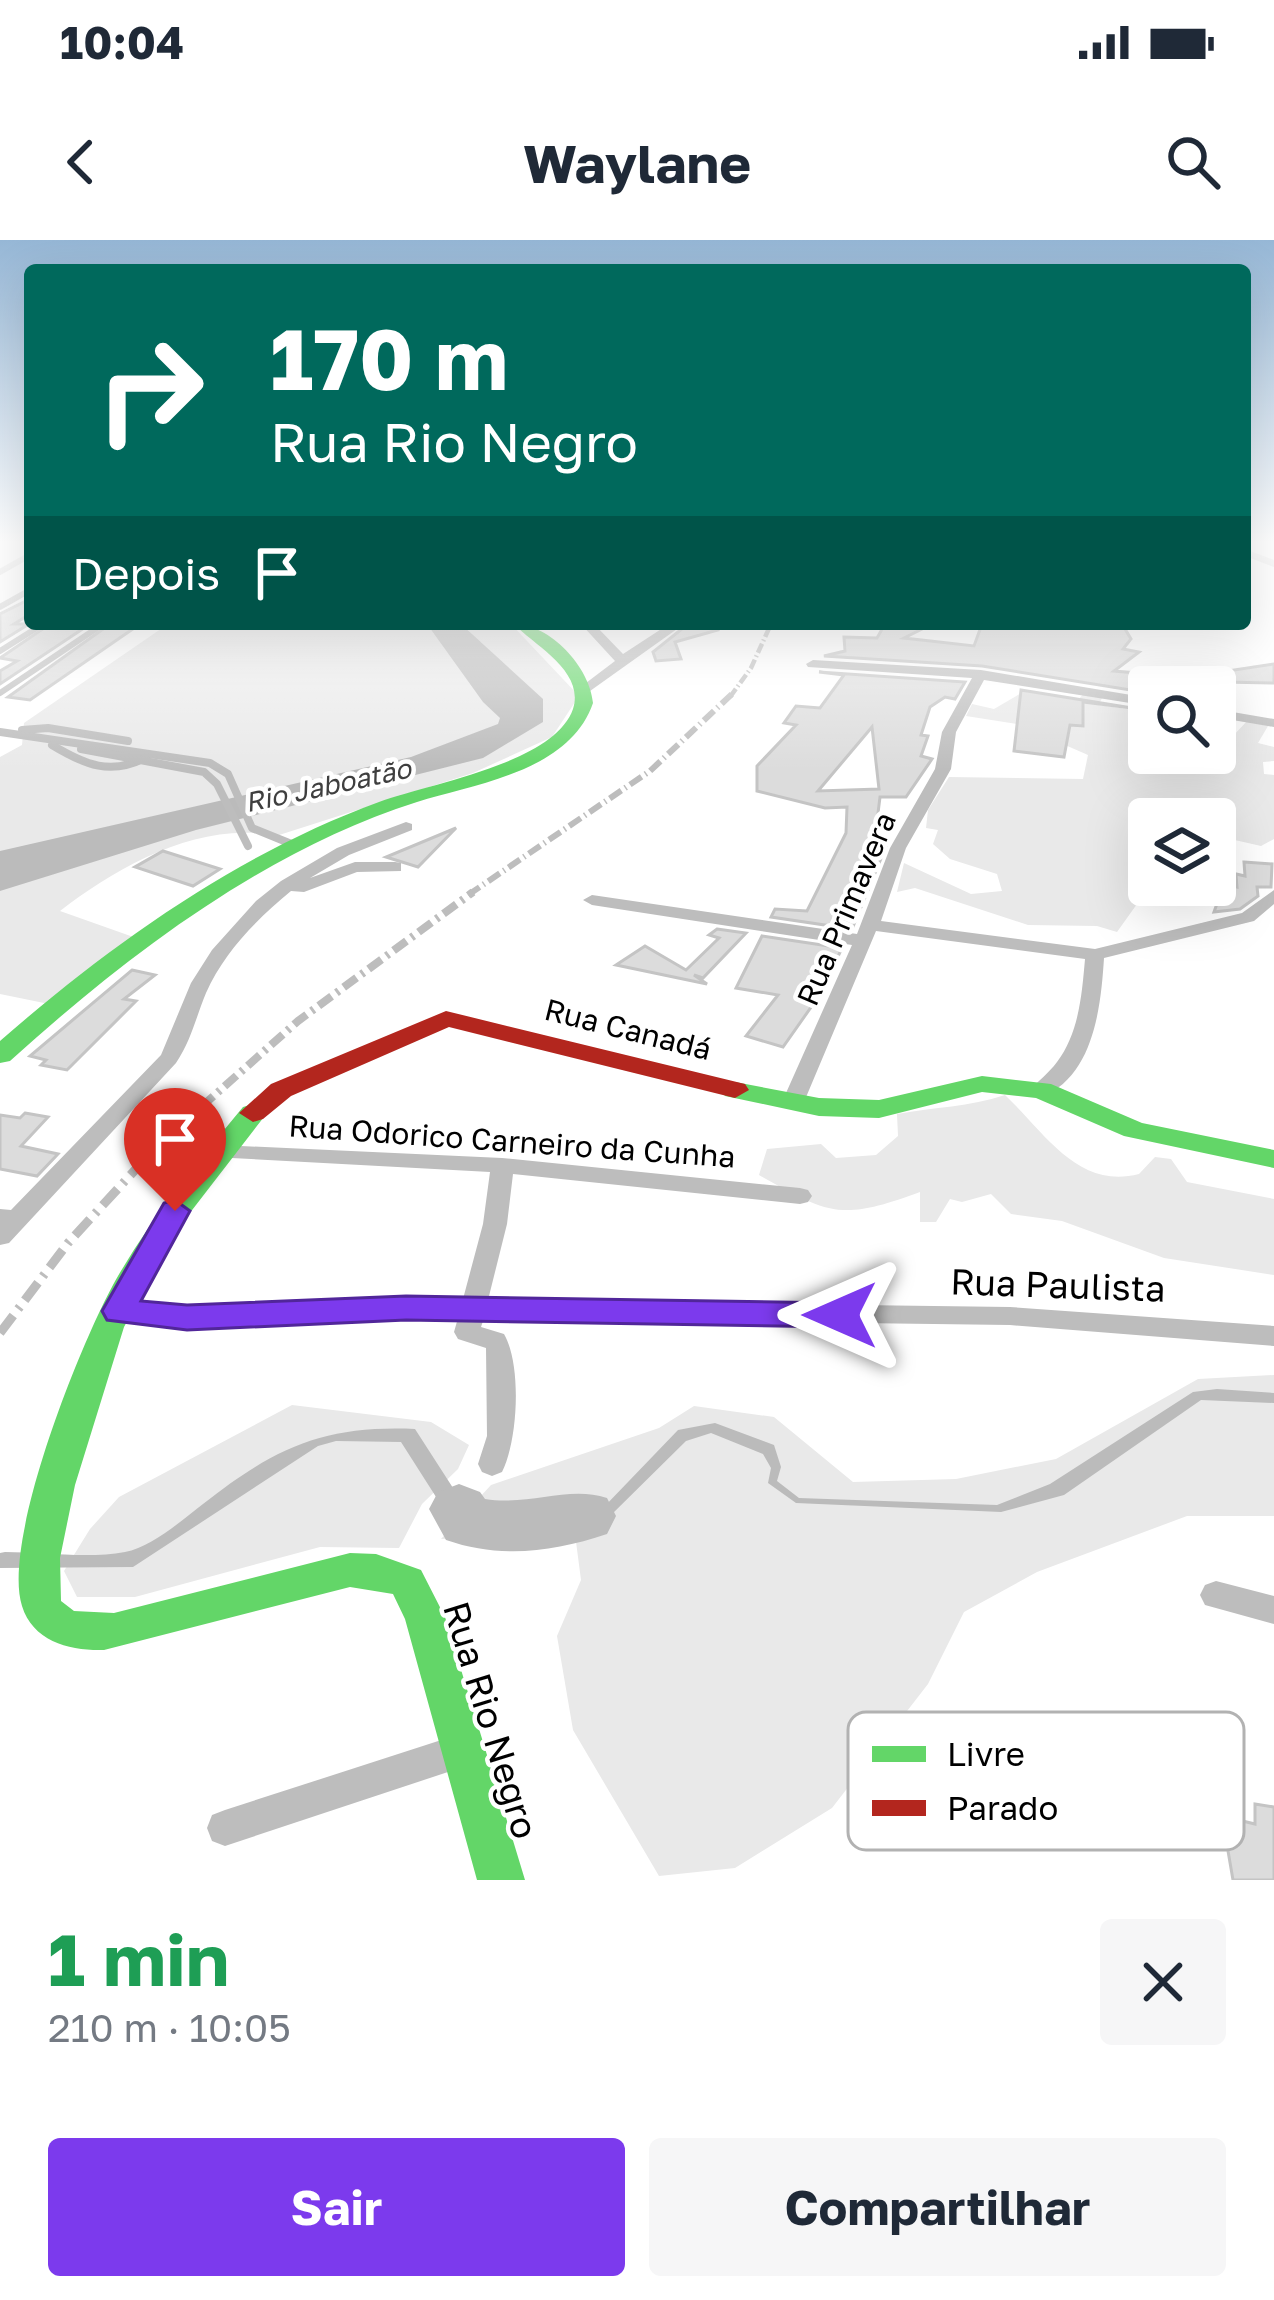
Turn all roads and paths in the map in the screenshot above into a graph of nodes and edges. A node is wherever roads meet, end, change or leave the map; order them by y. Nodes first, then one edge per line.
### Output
1 (33, 630) edge
2 (95, 630) edge
3 (529, 630) edge
4 (593, 630) edge
5 (669, 630) edge
6 (0, 651) edge
7 (622, 661) junction
8 (813, 664) dead end
9 (981, 674) junction
10 (583, 692) junction
11 (0, 693) edge
12 (1128, 698) edge
13 (1236, 717) edge
14 (1274, 723) edge
15 (0, 735) edge
16 (52, 745) junction
17 (158, 749) junction
18 (144, 759) junction
19 (406, 827) dead end
20 (296, 846) junction
21 (254, 855) junction
22 (395, 867) dead end
23 (1274, 895) edge
24 (592, 900) dead end
25 (867, 933) junction
26 (233, 934) junction
27 (1095, 955) junction
28 (446, 1019) joint
29 (0, 1055) edge
30 (1041, 1090) junction
31 (793, 1102) junction
32 (220, 1152) junction
33 (1274, 1159) edge
34 (502, 1165) junction
35 (800, 1196) dead end
36 (6, 1224) edge
37 (472, 1310) junction
38 (119, 1311) junction
39 (1274, 1336) edge
40 (492, 1465) dead end
41 (1216, 1595) dead end
42 (1274, 1610) edge
43 (464, 1750) junction
44 (224, 1828) dead end
45 (501, 1880) edge

1 - 6 lane
2 - 11 lane
3 - 10 street
4 - 7 street
5 - 7 street
7 - 10 street
8 - 9 street
9 - 12 street
9 - 25 street, Rua Primavera
10 - 20 street
13 - 14 street
15 - 16 lane
15 - 17 lane
16 - 18 lane
16 - 18 lane
17 - 18 lane
17 - 20 lane
18 - 21 lane
19 - 26 street
20 - 21 street
21 - 29 street
22 - 26 street
23 - 27 street
24 - 25 street
25 - 27 street
25 - 31 street, Rua Primavera
26 - 36 street
27 - 30 street
28 - 31 street, Rua Canadá
28 - 32 street, Rua Rio Negro
30 - 31 street, Rua Canadá
30 - 33 street, Rua Canadá
32 - 34 street, Rua Odorico Carneiro da Cunha
32 - 38 street, Rua Rio Negro
34 - 35 street, Rua Odorico Carneiro da Cunha
34 - 37 street
37 - 38 street, Rua Paulista
37 - 39 street, Rua Paulista
37 - 40 street
38 - 43 street, Rua Rio Negro
41 - 42 street
43 - 44 street
43 - 45 street, Rua Rio Negro

